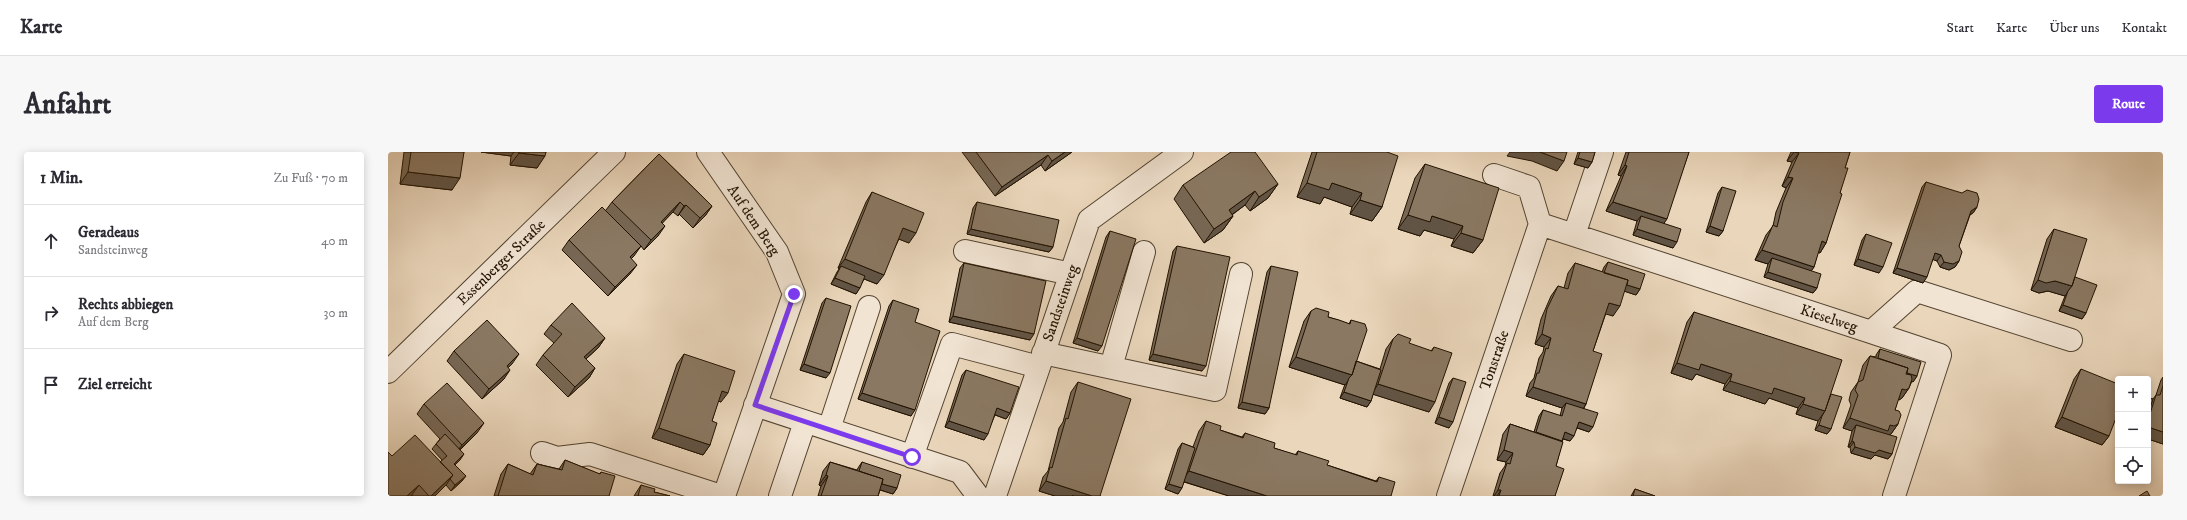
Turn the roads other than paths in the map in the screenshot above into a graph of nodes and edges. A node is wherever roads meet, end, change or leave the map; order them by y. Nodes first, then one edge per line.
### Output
1 (614, 152) edge
2 (708, 152) edge
3 (1182, 152) edge
4 (1602, 152) edge
5 (1494, 175) dead end
6 (1540, 224) junction
7 (1574, 235) junction
8 (965, 251) dead end
9 (1144, 252) dead end
10 (1070, 274) junction
11 (1241, 274) dead end
12 (870, 307) dead end
13 (1871, 332) junction
14 (2071, 340) dead end
15 (1041, 360) junction
16 (1111, 367) junction
17 (388, 372) edge
18 (755, 405) junction
19 (805, 422) junction
20 (829, 429) junction
21 (542, 452) dead end
22 (912, 457) junction
23 (721, 496) edge
24 (724, 496) edge
25 (780, 496) edge
26 (978, 496) edge
27 (995, 496) edge
28 (1448, 496) edge
29 (1894, 496) edge

1 - 17 street, Essenberger Straße
2 - 18 street, Auf dem Berg
3 - 10 street, Sandsteinweg
4 - 7 street
5 - 6 street
6 - 7 street, Kieselweg
6 - 28 street, Tonstraße
7 - 13 street, Kieselweg
8 - 10 street
9 - 16 street
10 - 15 street, Sandsteinweg
11 - 16 street
12 - 20 street
13 - 14 street, Kieselweg
13 - 29 street
15 - 16 street
15 - 22 street
15 - 27 street, Sandsteinweg
18 - 19 street
18 - 24 street, Auf dem Berg
19 - 20 street
19 - 25 street
20 - 22 street
21 - 23 street
22 - 26 street

